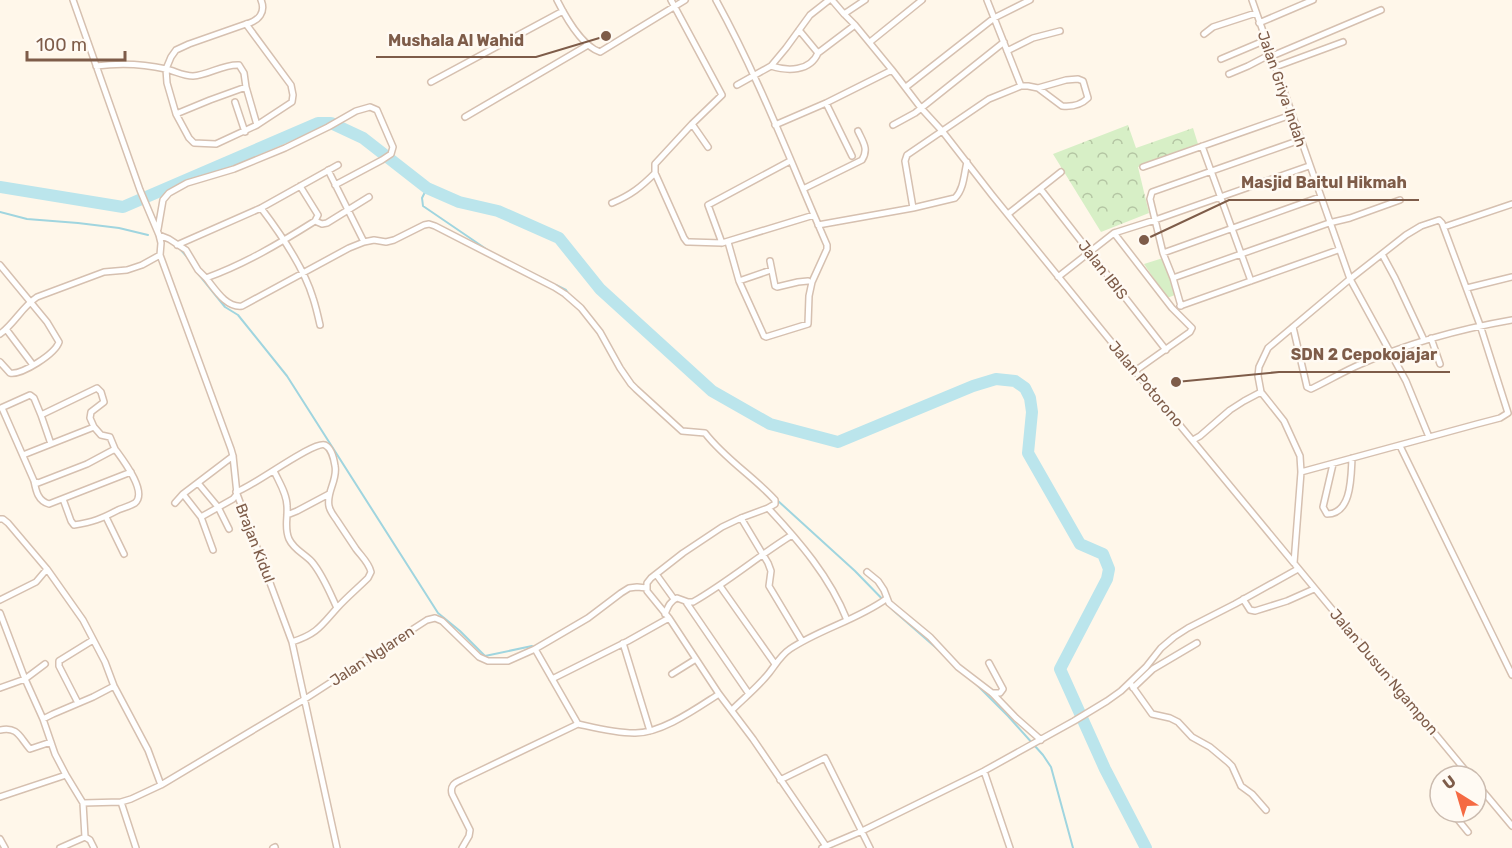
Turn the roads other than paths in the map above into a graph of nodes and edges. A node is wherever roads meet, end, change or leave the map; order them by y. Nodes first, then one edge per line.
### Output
1 (73, 0) edge
2 (261, 0) edge
3 (557, 0) edge
4 (671, 0) edge
5 (685, 0) edge
6 (716, 0) edge
7 (831, 0) edge
8 (865, 0) edge
9 (922, 0) edge
10 (987, 0) edge
11 (1030, 0) edge
12 (1252, 0) edge
13 (1313, 0) edge
14 (675, 6) junction
15 (1381, 10) dead end
16 (563, 11) junction
17 (844, 14) junction
18 (1256, 14) junction
19 (994, 18) junction
20 (1259, 23) junction
21 (246, 24) junction
22 (855, 25) junction
23 (799, 30) junction
24 (1060, 31) dead end
25 (1204, 34) dead end
26 (1266, 40) junction
27 (870, 42) junction
28 (1004, 42) junction
29 (1343, 42) dead end
30 (588, 45) junction
31 (1007, 51) junction
32 (818, 53) junction
33 (1271, 55) junction
34 (1221, 59) dead end
35 (96, 66) junction
36 (771, 66) junction
37 (1275, 67) junction
38 (166, 69) junction
39 (892, 70) junction
40 (1229, 74) dead end
41 (753, 76) junction
42 (431, 82) dead end
43 (737, 85) dead end
44 (1021, 86) junction
45 (246, 87) junction
46 (906, 87) junction
47 (1038, 88) junction
48 (235, 102) dead end
49 (826, 103) junction
50 (921, 108) junction
51 (176, 114) junction
52 (1291, 115) junction
53 (465, 117) dead end
54 (692, 124) junction
55 (257, 125) junction
56 (775, 125) junction
57 (893, 125) dead end
58 (858, 131) dead end
59 (244, 132) junction
60 (943, 132) junction
61 (1300, 140) junction
62 (1202, 146) junction
63 (708, 147) dead end
64 (852, 156) dead end
65 (790, 161) junction
66 (967, 162) junction
67 (338, 165) dead end
68 (1309, 166) junction
69 (1143, 167) dead end
70 (328, 170) junction
71 (1061, 172) dead end
72 (1212, 172) junction
73 (655, 173) junction
74 (335, 185) junction
75 (300, 186) junction
76 (804, 189) junction
77 (1039, 190) junction
78 (369, 197) dead end
79 (1221, 197) junction
80 (1320, 197) junction
81 (1400, 200) dead end
82 (612, 203) dead end
83 (1512, 204) edge
84 (261, 208) junction
85 (913, 208) junction
86 (348, 210) junction
87 (1008, 214) junction
88 (814, 215) junction
89 (1155, 220) junction
90 (315, 221) junction
91 (1329, 223) junction
92 (818, 225) junction
93 (1444, 227) junction
94 (1233, 229) junction
95 (158, 233) junction
96 (1114, 233) junction
97 (283, 241) junction
98 (363, 242) junction
99 (725, 243) junction
100 (177, 245) junction
101 (1338, 250) junction
102 (1089, 253) junction
103 (1163, 253) junction
104 (1241, 254) junction
105 (1382, 254) junction
106 (160, 255) junction
107 (770, 261) dead end
108 (0, 265) edge
109 (771, 270) junction
110 (302, 274) junction
111 (1058, 277) junction
112 (1512, 277) edge
113 (206, 278) junction
114 (1173, 278) junction
115 (1350, 279) junction
116 (740, 281) junction
117 (808, 281) dead end
118 (1251, 281) junction
119 (1467, 288) junction
120 (30, 302) junction
121 (1181, 306) junction
122 (1173, 308) junction
123 (1512, 320) edge
124 (320, 325) dead end
125 (1480, 326) junction
126 (1293, 327) junction
127 (6, 329) junction
128 (0, 334) edge
129 (1427, 339) junction
130 (1166, 350) junction
131 (1390, 353) junction
132 (0, 362) edge
133 (1440, 364) dead end
134 (33, 365) junction
135 (1135, 371) junction
136 (1261, 392) junction
137 (1, 408) edge
138 (1510, 413) edge
139 (41, 415) junction
140 (94, 428) junction
141 (1429, 437) junction
142 (1193, 440) junction
143 (51, 444) junction
144 (1400, 446) junction
145 (115, 449) junction
146 (23, 455) junction
147 (233, 456) junction
148 (1353, 458) junction
149 (1333, 464) junction
150 (274, 471) junction
151 (131, 472) junction
152 (1302, 472) junction
153 (34, 481) junction
154 (198, 483) junction
155 (236, 493) junction
156 (183, 494) junction
157 (329, 494) junction
158 (63, 499) junction
159 (175, 503) dead end
160 (218, 507) junction
161 (768, 508) junction
162 (287, 515) junction
163 (106, 517) junction
164 (201, 518) junction
165 (741, 518) junction
166 (0, 519) edge
167 (229, 529) dead end
168 (792, 535) junction
169 (213, 550) dead end
170 (124, 554) dead end
171 (762, 555) junction
172 (1296, 566) junction
173 (47, 569) junction
174 (867, 572) dead end
175 (656, 574) junction
176 (720, 586) junction
177 (647, 588) junction
178 (1314, 588) junction
179 (674, 599) junction
180 (1243, 599) junction
181 (0, 600) edge
182 (884, 600) junction
183 (685, 601) junction
184 (337, 608) junction
185 (0, 613) edge
186 (667, 616) junction
187 (847, 620) junction
188 (8, 633) junction
189 (0, 634) edge
190 (93, 640) junction
191 (802, 641) junction
192 (292, 642) junction
193 (1197, 643) dead end
194 (623, 644) junction
195 (535, 649) junction
196 (696, 659) junction
197 (989, 663) dead end
198 (45, 664) dead end
199 (775, 664) junction
200 (672, 674) dead end
201 (1512, 675) edge
202 (25, 679) junction
203 (552, 679) junction
204 (114, 686) junction
205 (1132, 686) junction
206 (0, 688) edge
207 (749, 693) junction
208 (992, 693) junction
209 (719, 694) junction
210 (305, 699) junction
211 (78, 703) junction
212 (732, 710) junction
213 (43, 719) junction
214 (578, 724) junction
215 (0, 730) edge
216 (650, 731) junction
217 (1039, 741) junction
218 (51, 742) junction
219 (1460, 764) edge
220 (984, 771) junction
221 (66, 775) junction
222 (780, 780) junction
223 (161, 784) junction
224 (0, 797) edge
225 (1488, 799) edge
226 (121, 802) junction
227 (83, 803) junction
228 (1266, 810) dead end
229 (1462, 824) edge
230 (1512, 826) edge
231 (862, 831) junction
232 (1468, 832) dead end
233 (85, 837) junction
234 (0, 839) edge
235 (824, 847) edge
236 (5, 848) edge
237 (60, 848) edge
238 (94, 848) edge
239 (135, 848) edge
240 (338, 848) edge
241 (462, 848) edge
242 (870, 848) edge
243 (1010, 848) edge

1 - 35 street, Brajan Kidul
2 - 21 street
3 - 16 street
4 - 14 street
5 - 14 street
6 - 41 street
7 - 17 street, Jalan Potorono
7 - 23 street
8 - 17 street
9 - 27 street
10 - 19 street
11 - 19 street
12 - 18 street, Jalan Griya Indah
13 - 20 street
14 - 30 street
14 - 54 street
15 - 33 street
16 - 30 street
16 - 42 street
17 - 22 street, Jalan Potorono
18 - 20 street, Jalan Griya Indah
18 - 25 street
19 - 28 street
19 - 46 street
20 - 26 street, Jalan Griya Indah
21 - 38 street
21 - 55 street
22 - 27 street, Jalan Potorono
22 - 32 street
23 - 32 street
23 - 36 street
24 - 31 street
26 - 33 street, Jalan Griya Indah
26 - 34 street
27 - 39 street, Jalan Potorono
28 - 31 street
28 - 50 street
29 - 37 street
30 - 53 street
31 - 44 street
32 - 36 street
33 - 37 street, Jalan Griya Indah
33 - 40 street
35 - 38 street
35 - 95 street, Brajan Kidul
36 - 41 street
37 - 52 street, Jalan Griya Indah
38 - 45 street
38 - 51 street
39 - 46 street, Jalan Potorono
39 - 49 street
41 - 43 street
41 - 56 street
44 - 47 street
44 - 60 street
45 - 51 street
45 - 55 street
46 - 50 street, Jalan Potorono
47 - 47 street
48 - 59 street
49 - 56 street
49 - 64 street
50 - 57 street
50 - 60 street, Jalan Potorono
51 - 59 street
52 - 61 street, Jalan Griya Indah
52 - 62 street
54 - 63 street
54 - 73 street
55 - 59 street
56 - 65 street
58 - 76 street
60 - 66 street, Jalan Potorono
60 - 85 street
61 - 68 street, Jalan Griya Indah
61 - 72 street
62 - 69 street
62 - 72 street
65 - 76 street
65 - 99 street
66 - 85 street
66 - 87 street, Jalan Potorono
67 - 70 street
68 - 79 street
68 - 80 street, Jalan Griya Indah
70 - 74 street
70 - 75 street
71 - 77 street
72 - 79 street
72 - 89 street
73 - 82 street
73 - 99 street
74 - 86 street
74 - 95 street
75 - 84 street
75 - 90 street
76 - 88 street
77 - 87 street
77 - 102 street, Jalan IBIS
78 - 86 street
79 - 89 street
79 - 94 street
80 - 91 street, Jalan Griya Indah
80 - 94 street
81 - 91 street
83 - 93 street
84 - 97 street
84 - 100 street
85 - 92 street
86 - 90 street
86 - 98 street
87 - 111 street, Jalan Potorono
88 - 92 street
88 - 99 street
89 - 96 street
89 - 103 street
90 - 97 street
91 - 101 street, Jalan Griya Indah
91 - 104 street
92 - 116 street
93 - 105 street
93 - 119 street
94 - 103 street
94 - 104 street
95 - 100 street
95 - 106 street, Brajan Kidul
96 - 102 street
96 - 122 street
97 - 110 street
97 - 113 street
98 - 110 street
98 - 161 street
99 - 116 street
100 - 113 street
101 - 115 street, Jalan Griya Indah
101 - 118 street
102 - 111 street
102 - 130 street, Jalan IBIS
103 - 114 street
104 - 114 street
104 - 118 street
105 - 115 street
105 - 129 street
106 - 120 street
106 - 147 street, Brajan Kidul
107 - 109 street
108 - 120 street
109 - 116 street
109 - 117 street
110 - 113 street
110 - 124 street
111 - 135 street, Jalan Potorono
112 - 119 street
114 - 121 street
115 - 126 street
115 - 131 street, Jalan Griya Indah
118 - 121 street
119 - 125 street
120 - 127 street
120 - 134 street
121 - 122 street
122 - 130 street
123 - 125 street
125 - 129 street
125 - 138 street
126 - 131 street
126 - 136 street
127 - 128 street
127 - 134 street
129 - 131 street
129 - 133 street
130 - 135 street
131 - 141 street, Jalan Griya Indah
132 - 134 street
135 - 142 street, Jalan Potorono
136 - 142 street
136 - 152 street
137 - 139 street
137 - 146 street
138 - 141 street
139 - 140 street
139 - 143 street
140 - 143 street
140 - 145 street
141 - 144 street
142 - 172 street, Jalan Potorono
143 - 146 street
144 - 148 street
144 - 201 street
145 - 151 street
145 - 153 street
146 - 153 street
147 - 154 street
147 - 155 street, Brajan Kidul
148 - 149 street
148 - 149 street
149 - 152 street
150 - 155 street
150 - 157 street
150 - 162 street
151 - 158 street
151 - 163 street
152 - 172 street
153 - 158 street
154 - 156 street
154 - 160 street
155 - 160 street
155 - 192 street, Brajan Kidul
156 - 159 street
156 - 164 street
157 - 162 street
157 - 184 street
158 - 163 street
160 - 164 street
160 - 167 street
161 - 165 street
161 - 168 street
162 - 184 street
163 - 170 street
164 - 169 street
165 - 171 street
165 - 175 street
166 - 173 street
168 - 171 street
168 - 187 street
171 - 176 street
171 - 191 street
172 - 178 street, Jalan Dusun Ngampon
172 - 180 street
173 - 181 street
173 - 190 street
174 - 182 street
175 - 177 street
175 - 179 street
176 - 183 street
176 - 199 street
177 - 186 street
177 - 195 street
178 - 180 street
178 - 219 street, Jalan Dusun Ngampon
179 - 183 street
179 - 186 street
180 - 205 street
182 - 187 street
182 - 208 street
183 - 207 street
184 - 192 street
185 - 188 street
186 - 194 street
186 - 196 street
187 - 191 street
188 - 189 street
188 - 202 street
190 - 204 street
190 - 211 street
191 - 199 street
192 - 210 street, Brajan Kidul
193 - 205 street
194 - 203 street
194 - 216 street
195 - 203 street
195 - 210 street, Jalan Nglaren
196 - 200 street
196 - 209 street
197 - 208 street
198 - 202 street
199 - 207 street
202 - 206 street
202 - 213 street
203 - 214 street
204 - 211 street
204 - 223 street
205 - 217 street
205 - 228 street
207 - 212 street
208 - 217 street
209 - 212 street
209 - 216 street
210 - 223 street, Jalan Nglaren
210 - 240 street, Brajan Kidul
211 - 213 street
212 - 222 street
213 - 218 street
214 - 216 street
214 - 241 street
215 - 218 street
217 - 220 street
218 - 221 street
220 - 231 street
220 - 243 street
221 - 224 street
221 - 227 street
222 - 231 street
222 - 235 street
223 - 226 street, Jalan Nglaren
225 - 230 street
226 - 227 street, Jalan Nglaren
226 - 239 street
227 - 233 street
229 - 232 street
231 - 235 street
231 - 242 street
233 - 237 street
233 - 238 street
234 - 236 street

